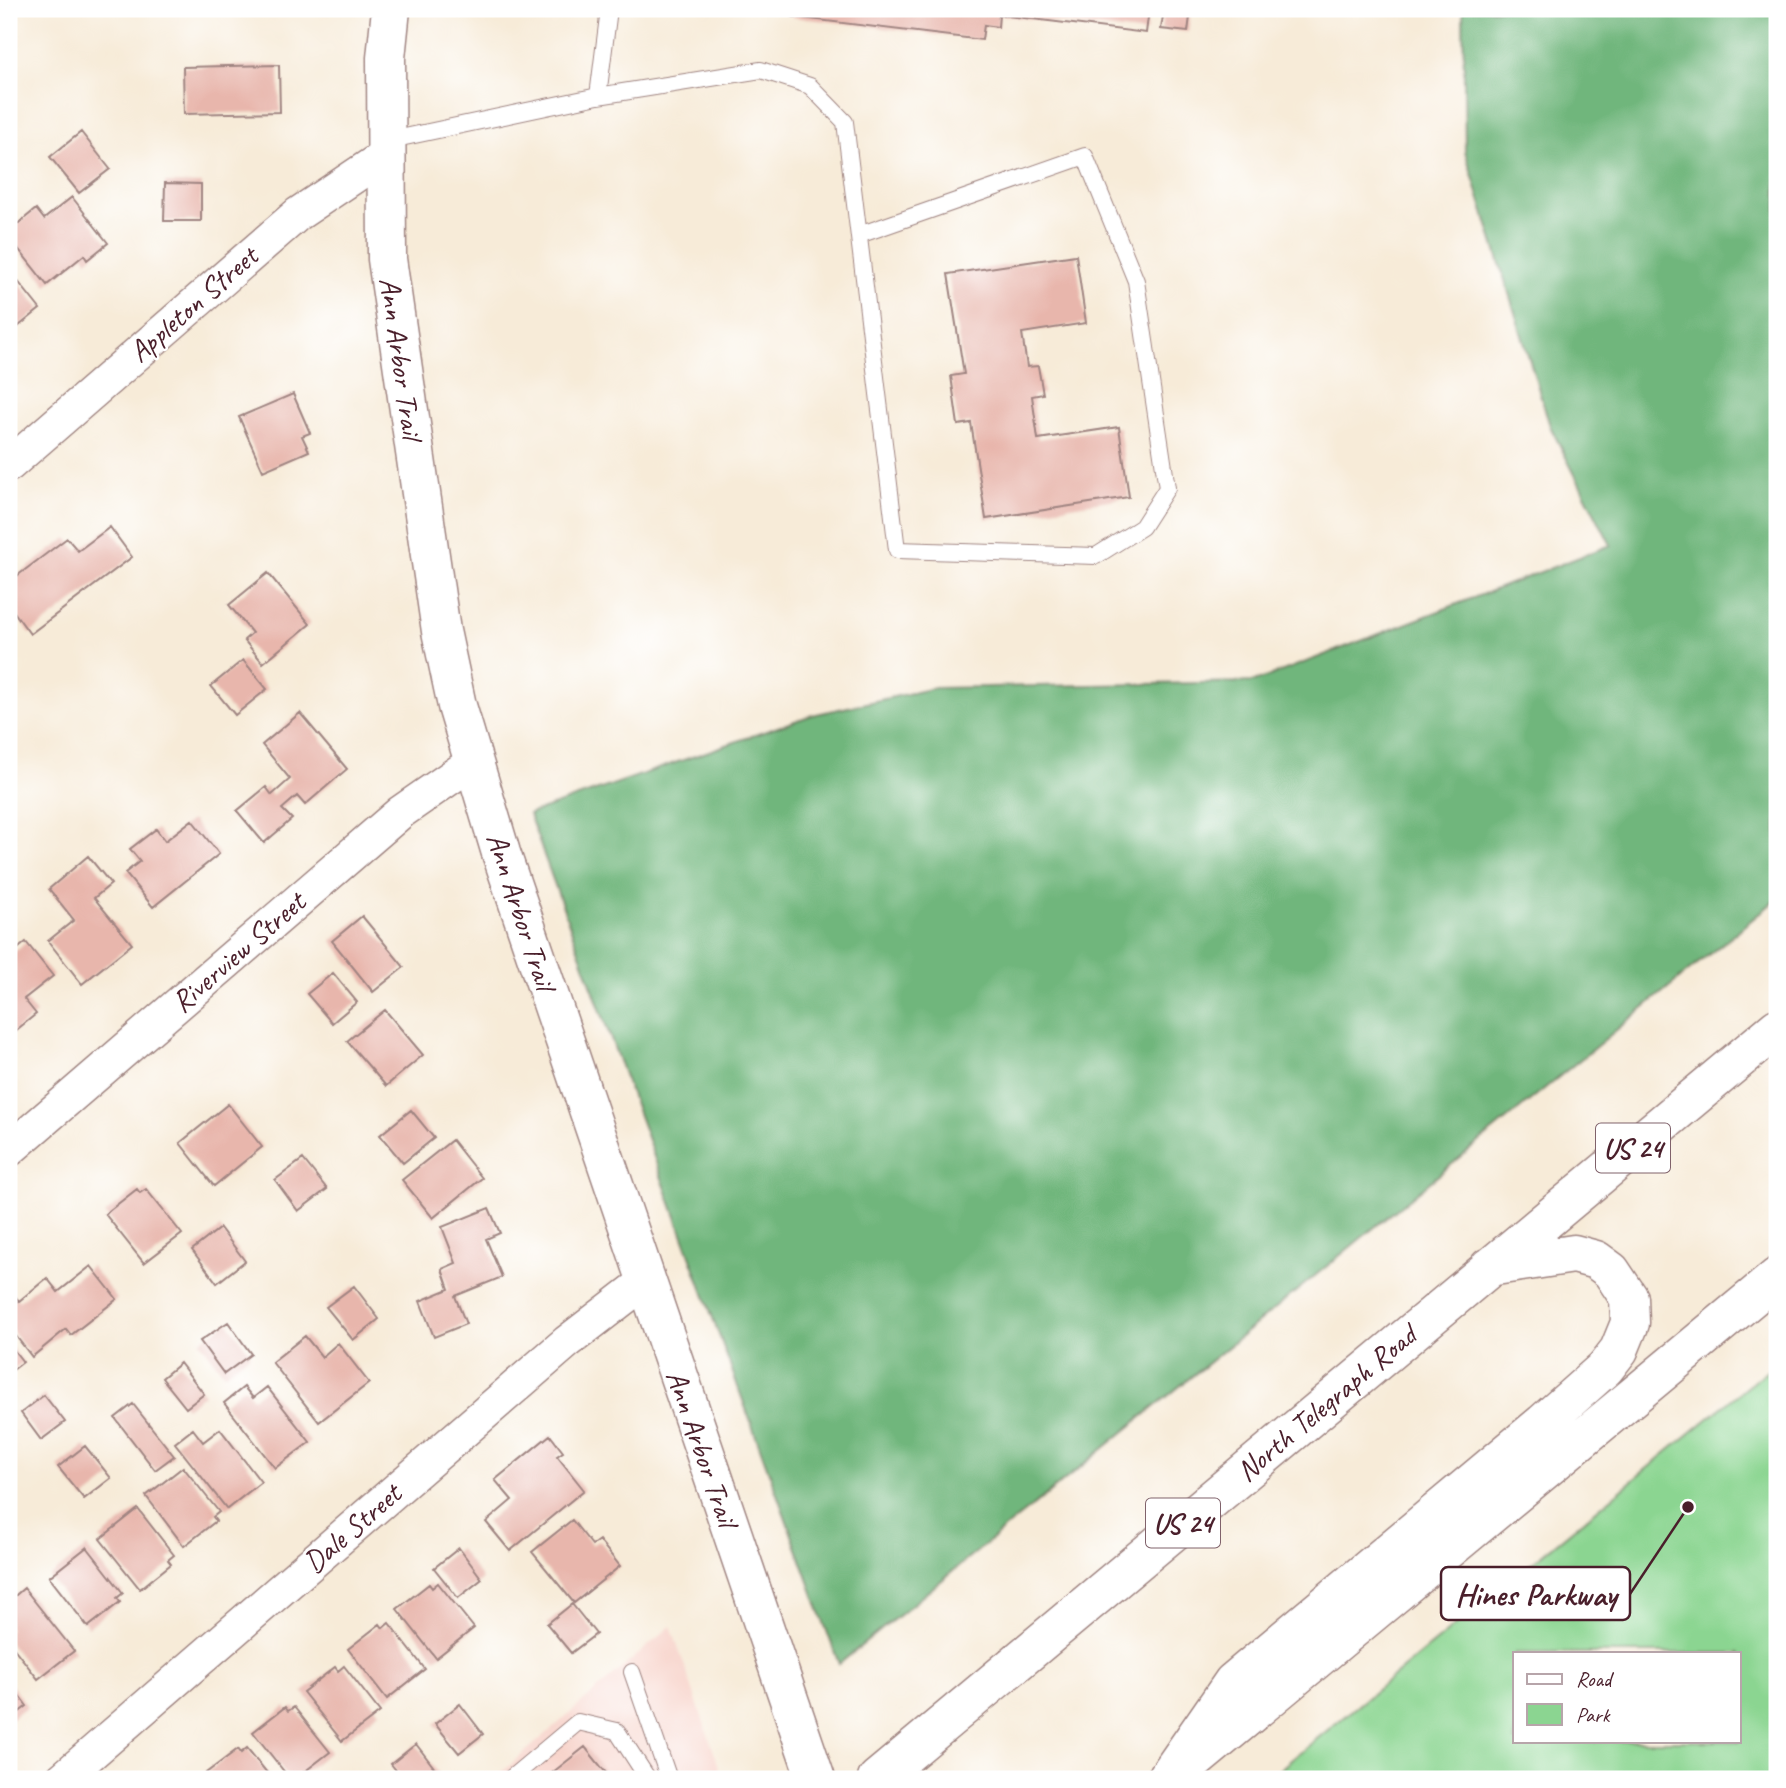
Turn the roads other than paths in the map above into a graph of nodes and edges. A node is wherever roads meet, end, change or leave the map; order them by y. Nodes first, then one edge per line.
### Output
1 (391, 9) edge
2 (609, 9) edge
3 (598, 96) junction
4 (386, 148) junction
5 (859, 235) junction
6 (9, 465) edge
7 (473, 762) junction
8 (1777, 1028) edge
9 (9, 1150) edge
10 (1489, 1267) junction
11 (1777, 1277) edge
12 (646, 1281) junction
13 (632, 1672) dead end
14 (531, 1773) edge
15 (62, 1779) edge
16 (510, 1779) edge
17 (648, 1779) edge
18 (669, 1779) edge
19 (816, 1779) edge
20 (877, 1779) edge
21 (1166, 1779) edge
22 (1173, 1779) edge

1 - 4 main road, Ann Arbor Trail
2 - 3 lane
3 - 4 lane
3 - 5 lane
4 - 6 street, Appleton Street
4 - 7 main road, Ann Arbor Trail
5 - 5 lane
7 - 9 street, Riverview Street
7 - 12 main road, Ann Arbor Trail
8 - 10 main road, North Telegraph Road / US 24
10 - 20 main road, North Telegraph Road / US 24
10 - 21 main road
11 - 22 main road
12 - 15 street, Dale Street
12 - 19 main road, Ann Arbor Trail
13 - 18 lane
14 - 16 lane
14 - 17 lane

